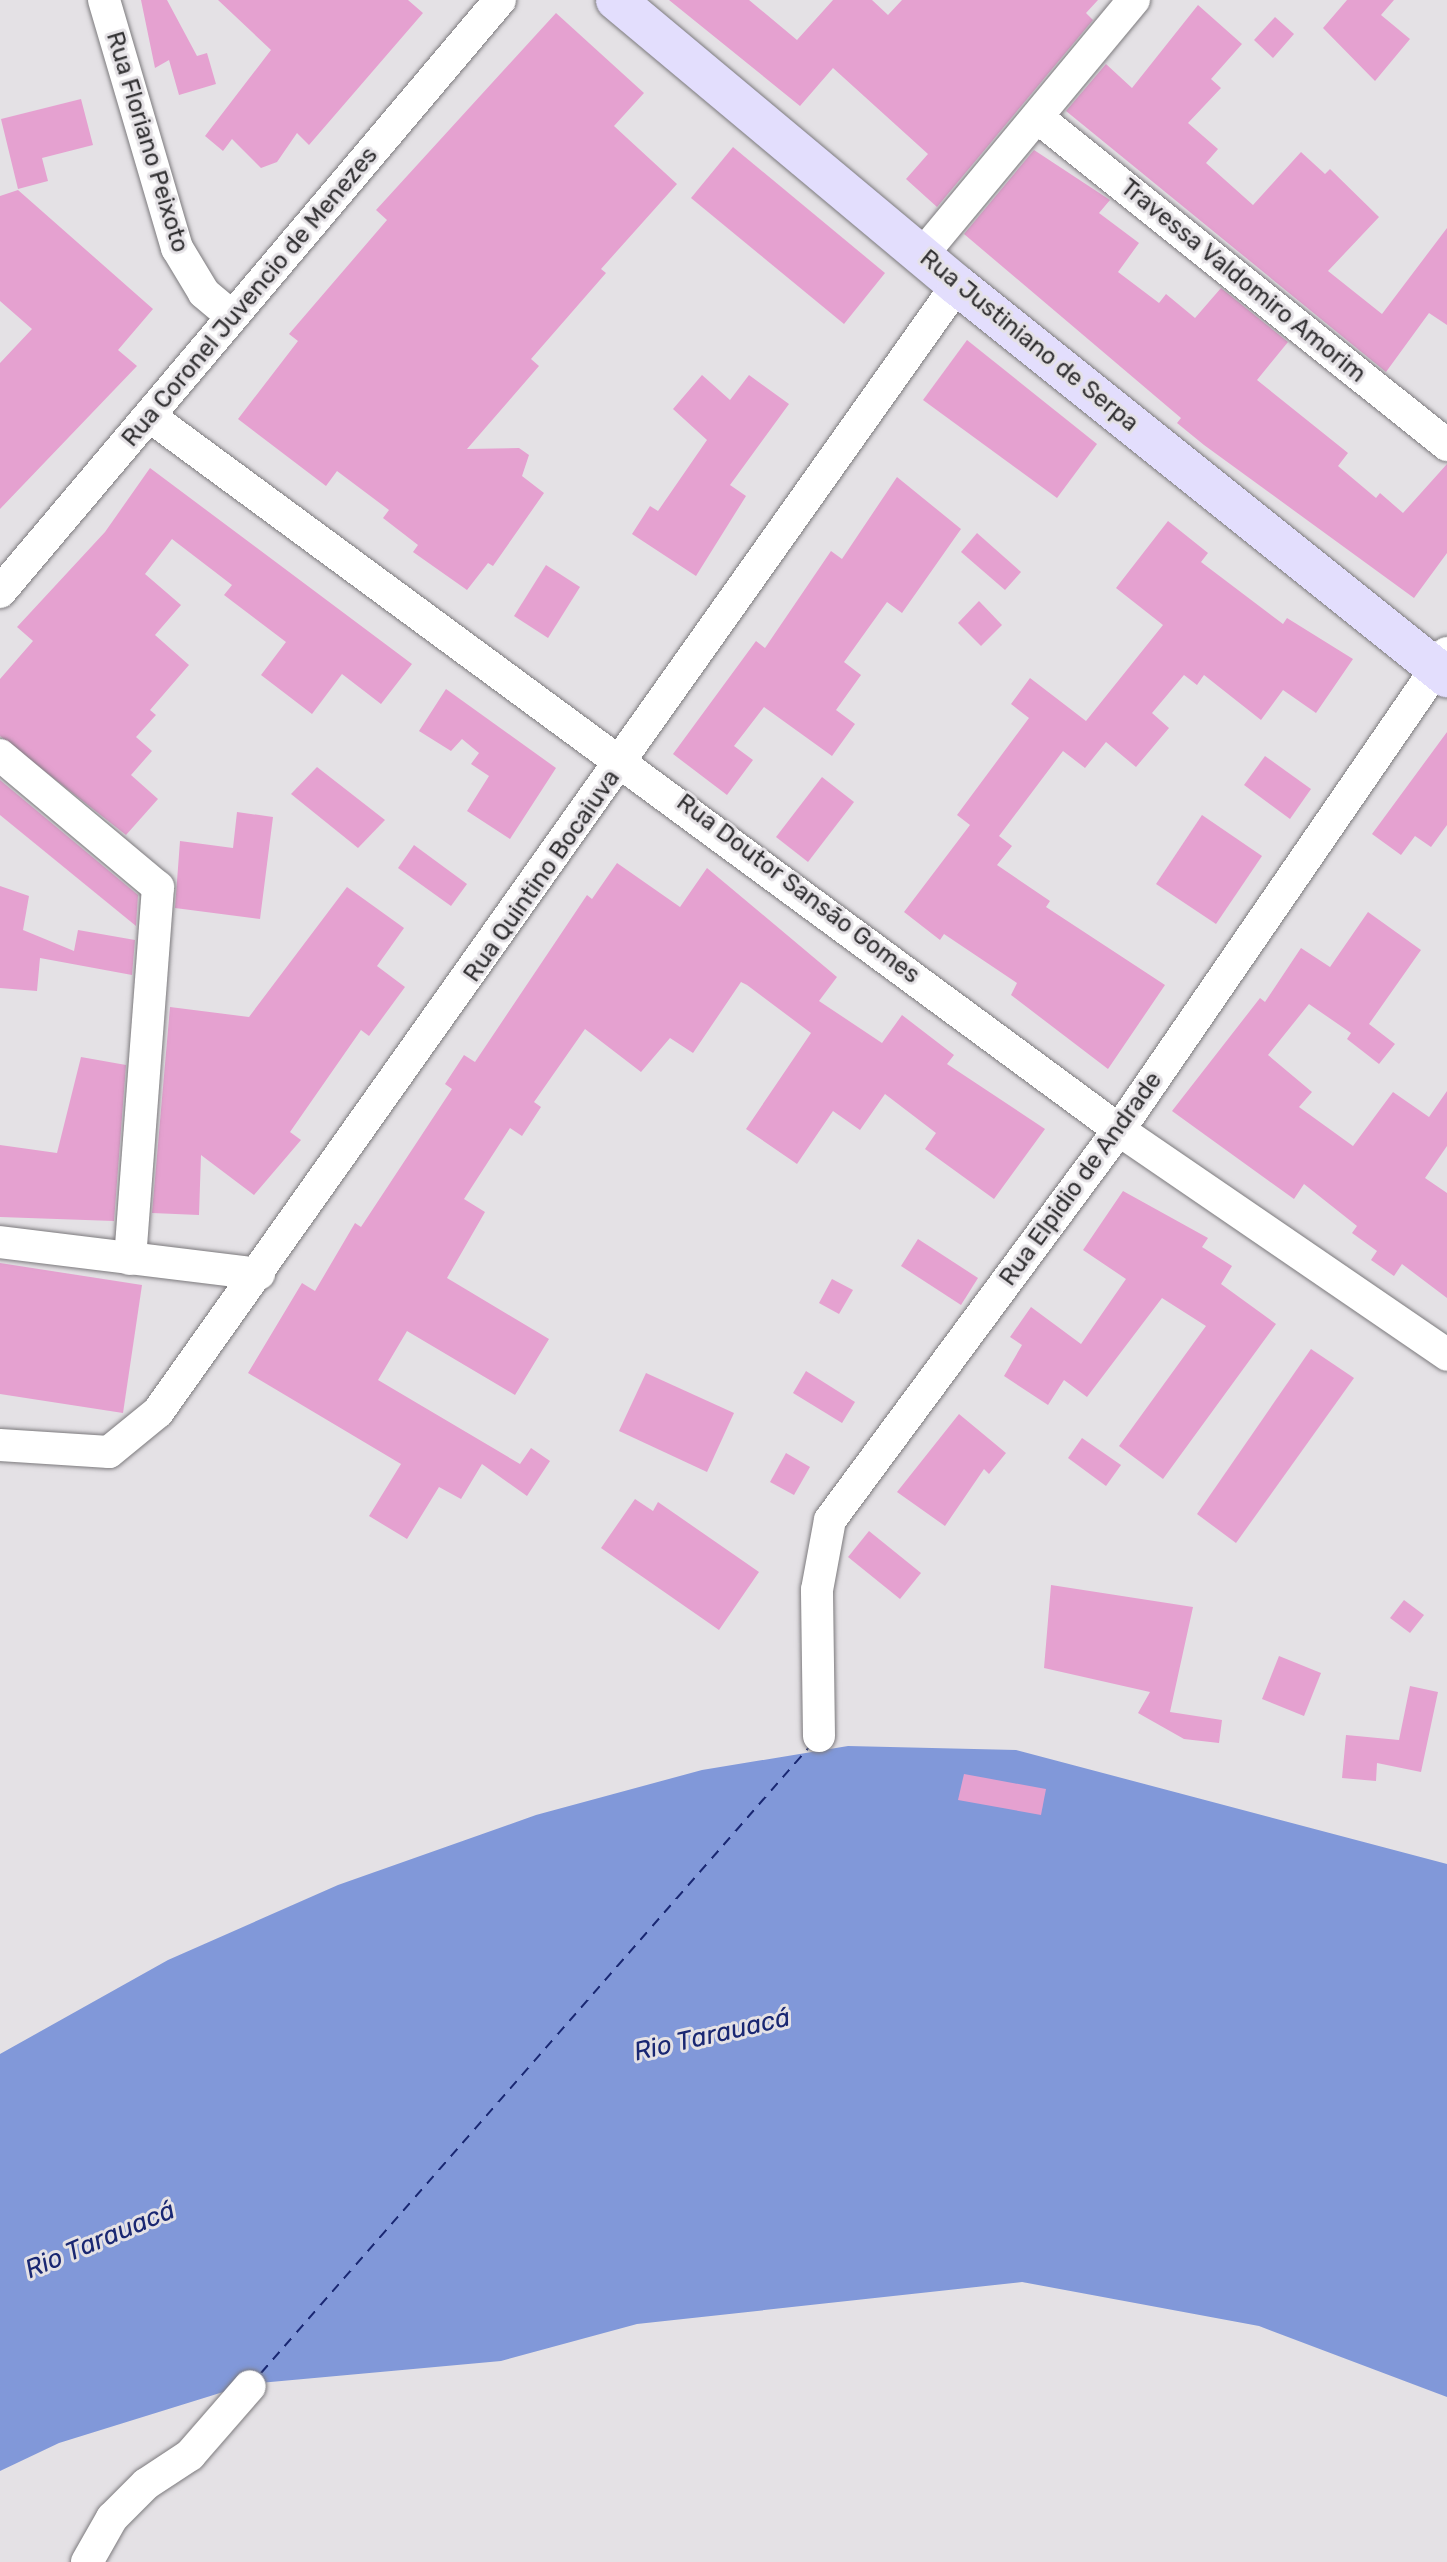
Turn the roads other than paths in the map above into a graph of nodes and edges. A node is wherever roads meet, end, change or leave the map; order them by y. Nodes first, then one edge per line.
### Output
1 (104, 0) edge
2 (500, 0) edge
3 (616, 0) edge
4 (1134, 0) edge
5 (1038, 118) junction
6 (922, 255) junction
7 (957, 285) junction
8 (230, 315) junction
9 (152, 418) junction
10 (1447, 445) edge
11 (0, 592) edge
12 (1443, 666) edge
13 (0, 755) edge
14 (624, 759) junction
15 (1119, 1130) junction
16 (0, 1242) edge
17 (130, 1259) junction
18 (259, 1274) junction
19 (1447, 1355) edge
20 (0, 1445) edge
21 (819, 1736) dead end
22 (250, 2386) dead end
23 (87, 2562) edge

1 - 8 street, Rua Floriano Peixoto
2 - 8 street, Rua Coronel Juvencio de Menezes
3 - 6 main road, Rua Justiniano de Serpa
4 - 5 street
5 - 6 street
5 - 10 street, Travessa Valdomiro Amorim
6 - 7 main road, Rua Justiniano de Serpa
7 - 12 main road, Rua Justiniano de Serpa
7 - 14 street, Rua Quintino Bocaiuva
8 - 9 street, Rua Coronel Juvencio de Menezes
9 - 11 street, Rua Coronel Juvencio de Menezes
9 - 14 street, Rua Doutor Sansão Gomes
12 - 15 street, Rua Elpidio de Andrade
13 - 17 street
14 - 15 street, Rua Doutor Sansão Gomes
14 - 18 street, Rua Quintino Bocaiuva
15 - 19 street, Rua Doutor Sansão Gomes
15 - 21 street, Rua Elpidio de Andrade
16 - 17 street
17 - 18 street
18 - 20 street, Rua Quintino Bocaiuva
22 - 23 street

